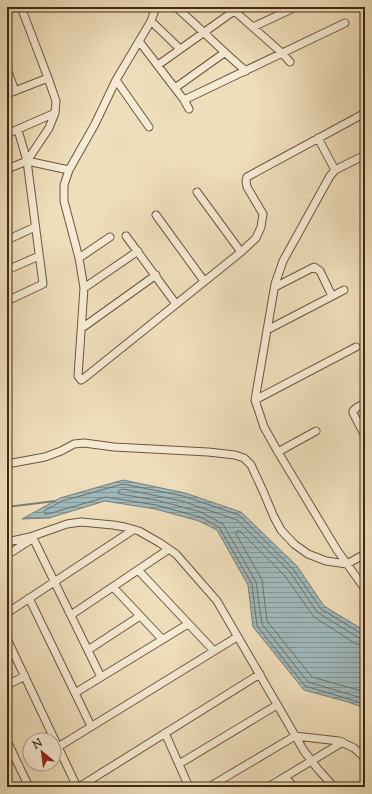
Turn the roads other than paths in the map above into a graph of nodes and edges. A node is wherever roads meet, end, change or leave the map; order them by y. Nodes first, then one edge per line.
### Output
1 (21, 7) edge
2 (156, 7) edge
3 (176, 7) edge
4 (296, 7) edge
5 (232, 9) edge
6 (151, 21) junction
7 (345, 23) dead end
8 (253, 27) junction
9 (204, 31) junction
10 (139, 41) junction
11 (179, 48) junction
12 (224, 53) junction
13 (282, 53) junction
14 (290, 62) dead end
15 (158, 65) junction
16 (7, 69) edge
17 (246, 71) junction
18 (48, 78) junction
19 (116, 80) junction
20 (175, 88) junction
21 (15, 91) junction
22 (7, 94) edge
23 (184, 100) junction
24 (189, 109) dead end
25 (55, 113) junction
26 (365, 113) edge
27 (149, 127) dead end
28 (18, 130) junction
29 (7, 134) edge
30 (318, 138) junction
31 (365, 155) edge
32 (27, 161) junction
33 (7, 169) edge
34 (69, 170) junction
35 (336, 170) junction
36 (197, 192) dead end
37 (156, 215) dead end
38 (35, 227) junction
39 (126, 236) dead end
40 (110, 237) dead end
41 (7, 240) edge
42 (138, 251) junction
43 (241, 252) junction
44 (39, 256) junction
45 (79, 258) junction
46 (7, 270) edge
47 (156, 275) junction
48 (204, 282) junction
49 (275, 287) junction
50 (84, 288) junction
51 (344, 290) dead end
52 (332, 296) junction
53 (7, 301) edge
54 (176, 304) junction
55 (82, 328) junction
56 (266, 330) junction
57 (356, 347) dead end
58 (255, 400) junction
59 (365, 403) edge
60 (316, 431) dead end
61 (365, 436) edge
62 (278, 452) junction
63 (7, 464) edge
64 (133, 530) junction
65 (42, 532) junction
66 (33, 538) junction
67 (7, 542) edge
68 (169, 549) junction
69 (365, 554) edge
70 (7, 555) edge
71 (347, 564) junction
72 (138, 570) junction
73 (54, 582) junction
74 (113, 587) junction
75 (365, 589) edge
76 (30, 598) junction
77 (7, 613) edge
78 (71, 615) junction
79 (140, 616) junction
80 (188, 624) junction
81 (237, 636) junction
82 (7, 639) edge
83 (162, 639) junction
84 (88, 650) junction
85 (214, 651) junction
86 (260, 674) junction
87 (24, 676) junction
88 (101, 677) junction
89 (7, 685) edge
90 (75, 693) junction
91 (277, 705) junction
92 (91, 726) junction
93 (51, 732) edge
94 (165, 733) junction
95 (295, 736) junction
96 (7, 741) edge
97 (343, 742) junction
98 (62, 744) edge
99 (62, 755) edge
100 (365, 758) edge
101 (311, 761) junction
102 (179, 764) junction
103 (285, 777) junction
104 (219, 785) edge
105 (29, 787) edge
106 (78, 787) edge
107 (189, 787) edge
108 (210, 787) edge
109 (268, 787) edge
110 (294, 787) edge
111 (334, 787) edge

1 - 18 street
2 - 6 street
3 - 9 street
4 - 8 street
5 - 8 street
5 - 9 street
6 - 10 street
6 - 11 street
7 - 13 street
8 - 13 street
9 - 11 street
9 - 12 street
10 - 15 street
10 - 19 street
11 - 15 street
12 - 17 street
12 - 20 street
13 - 14 street
13 - 17 street
15 - 20 street
16 - 21 street
17 - 23 street
18 - 21 street
18 - 25 street
19 - 27 street
19 - 34 street
20 - 23 street
21 - 22 street
23 - 24 street
25 - 28 street
25 - 32 street
26 - 30 street
28 - 29 street
28 - 32 street
30 - 35 street
30 - 43 street
31 - 35 street
32 - 33 street
32 - 34 street
32 - 38 street
34 - 45 street
35 - 49 street
36 - 43 street
37 - 48 street
38 - 41 street
38 - 44 street
39 - 42 street
40 - 45 street
42 - 47 street
42 - 50 street
43 - 48 street
44 - 46 street
44 - 53 street
45 - 50 street
47 - 54 street
47 - 55 street
48 - 54 street
49 - 52 street
49 - 56 street
50 - 55 street
51 - 52 street
52 - 56 street
54 - 55 street
56 - 58 street
57 - 58 street
58 - 62 street
59 - 61 street
60 - 62 street
62 - 71 street
63 - 71 street
64 - 65 street
64 - 68 street
64 - 73 street
65 - 66 street
65 - 67 street
66 - 70 street
66 - 73 street
68 - 72 street
68 - 81 street
69 - 71 street
71 - 75 street
72 - 74 street
72 - 80 street
73 - 76 street
73 - 78 street
74 - 78 street
74 - 79 street
76 - 77 street
76 - 90 street
78 - 84 street
79 - 83 street
79 - 84 street
80 - 83 street
80 - 85 street
81 - 85 street
81 - 86 street
82 - 87 street
83 - 88 street
84 - 88 street
85 - 92 street
86 - 91 street
86 - 94 street
87 - 89 street
87 - 93 street
88 - 90 street
90 - 92 street
91 - 95 street
91 - 102 street
92 - 98 street
94 - 102 street
94 - 106 street
95 - 97 street
95 - 101 street
95 - 104 street
96 - 105 street
97 - 100 street
97 - 101 street
99 - 106 street
101 - 103 street
101 - 111 street
102 - 107 street
103 - 109 street
103 - 110 street
104 - 108 street

